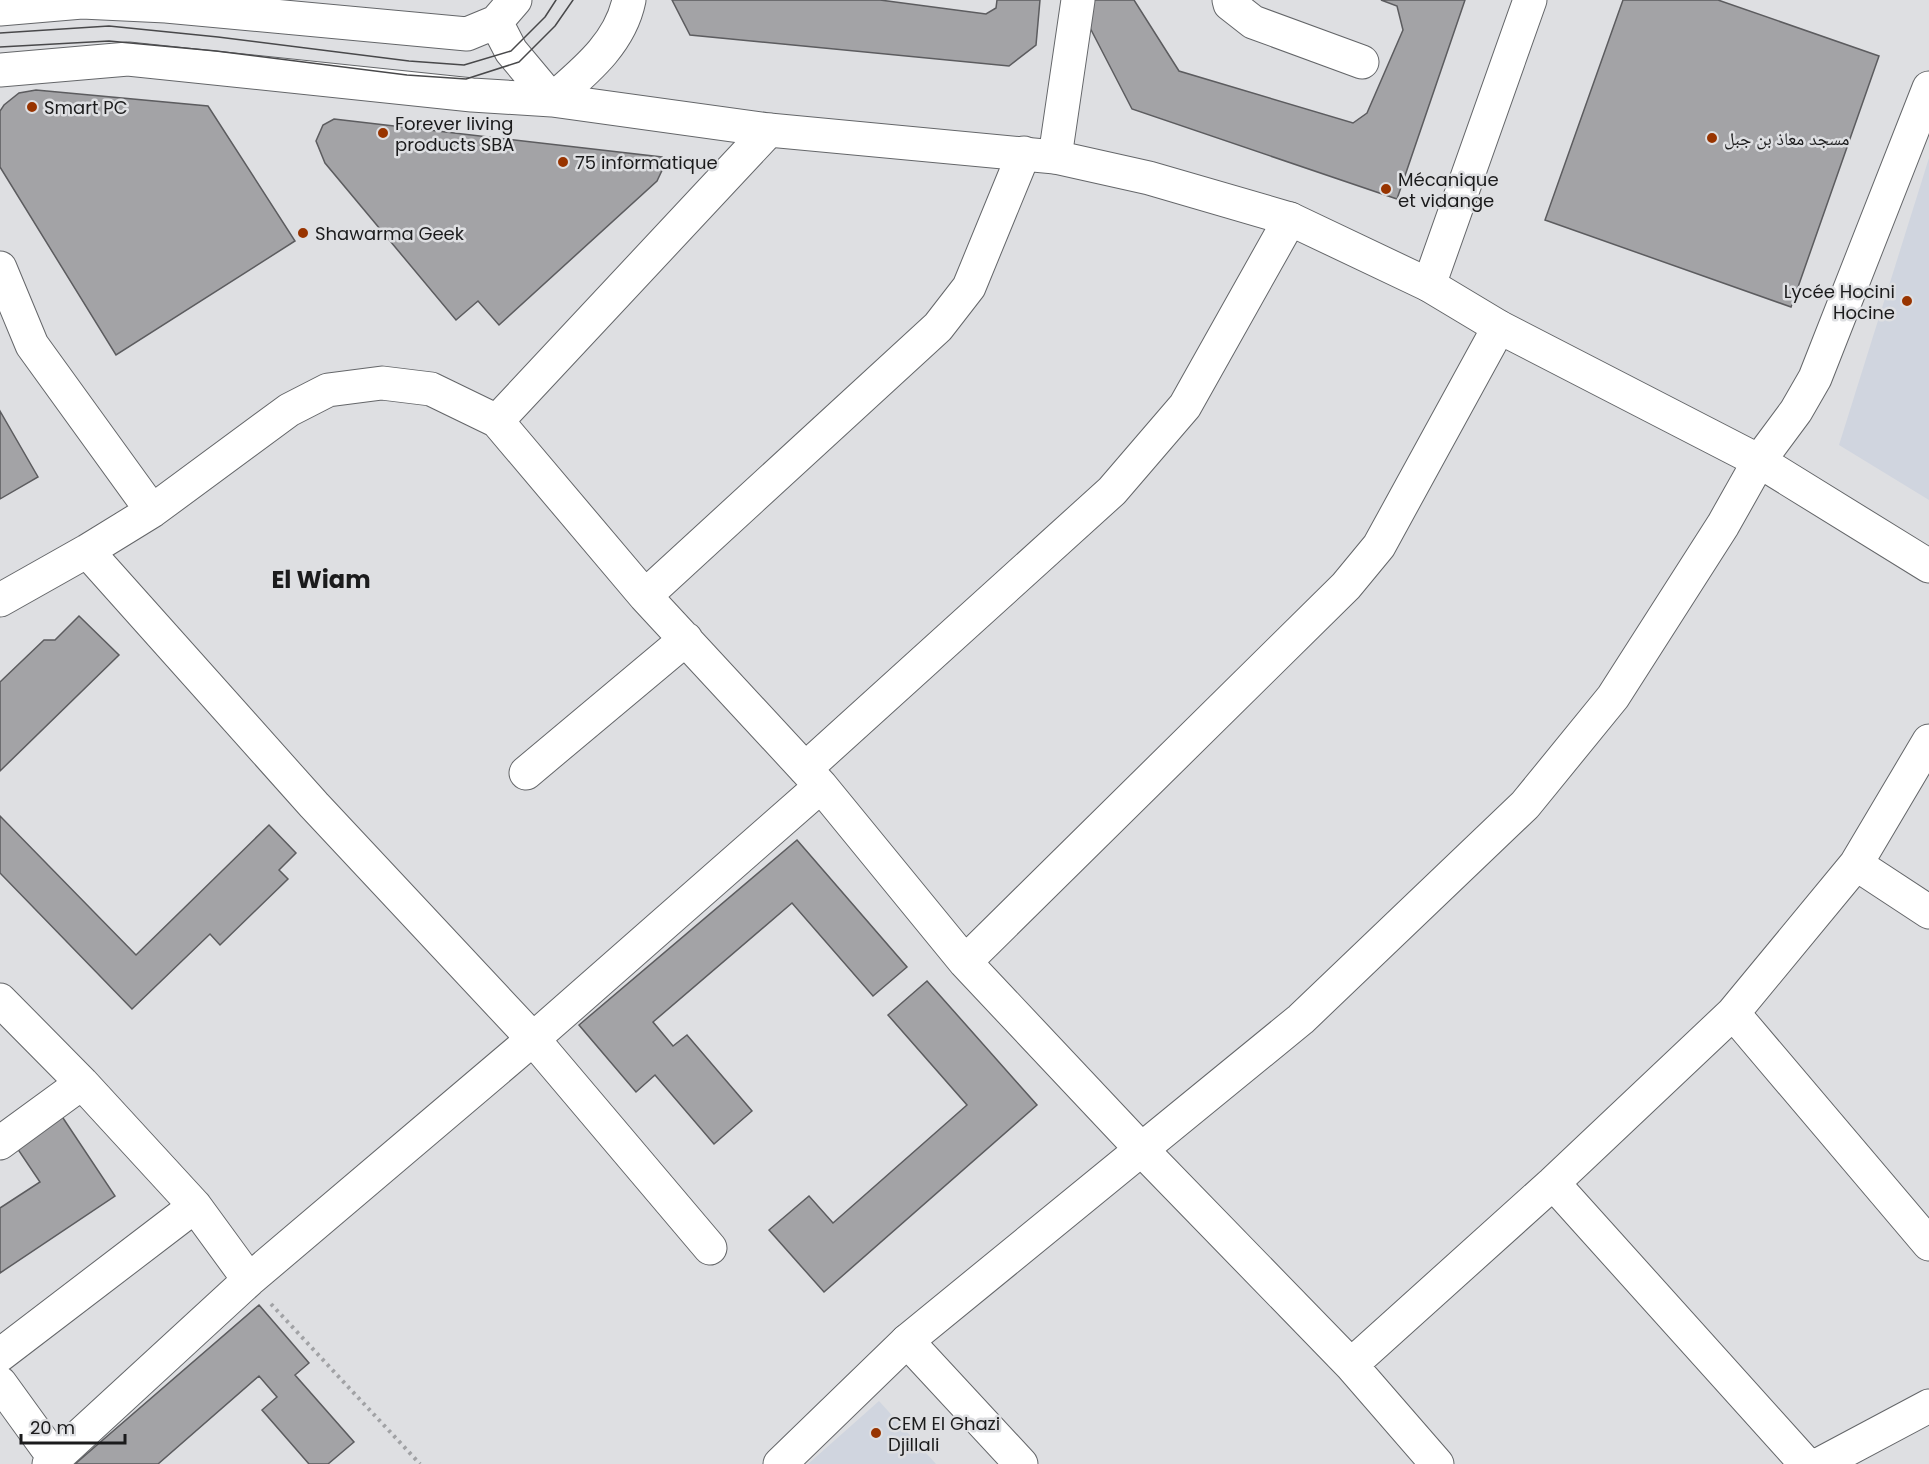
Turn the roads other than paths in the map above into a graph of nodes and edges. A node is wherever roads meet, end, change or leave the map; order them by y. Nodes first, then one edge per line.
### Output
1 (629, 0) edge
2 (1078, 0) edge
3 (1229, 0) edge
4 (1530, 0) edge
5 (0, 9) edge
6 (505, 11) edge
7 (1362, 62) dead end
8 (0, 70) edge
9 (1929, 87) edge
10 (552, 100) junction
11 (769, 130) junction
12 (1039, 155) junction
13 (1290, 219) junction
14 (0, 268) edge
15 (1429, 285) junction
16 (1499, 327) junction
17 (497, 422) junction
18 (1759, 461) junction
19 (152, 511) junction
20 (87, 551) junction
21 (1929, 566) edge
22 (645, 597) junction
23 (0, 600) edge
24 (686, 639) junction
25 (1929, 741) edge
26 (526, 773) dead end
27 (813, 778) junction
28 (1856, 864) junction
29 (1929, 912) edge
30 (964, 962) junction
31 (0, 1000) edge
32 (1733, 1013) junction
33 (533, 1039) junction
34 (82, 1083) junction
35 (0, 1143) edge
36 (1142, 1150) junction
37 (1553, 1183) junction
38 (195, 1206) junction
39 (1926, 1235) edge
40 (710, 1248) dead end
41 (249, 1280) junction
42 (907, 1341) junction
43 (0, 1355) edge
44 (1351, 1365) junction
45 (0, 1383) edge
46 (1929, 1406) edge
47 (52, 1461) edge
48 (780, 1464) edge
49 (1021, 1464) edge
50 (1437, 1464) edge
51 (1806, 1464) edge
52 (1820, 1464) edge

1 - 10 street
2 - 12 street
3 - 7 street
4 - 15 street
5 - 6 street
6 - 10 street
8 - 10 street
9 - 18 street
10 - 11 street
11 - 12 street
11 - 17 street
12 - 13 street
12 - 22 street
13 - 15 street
13 - 27 street
14 - 19 street
15 - 16 street
16 - 18 street
16 - 30 street
17 - 19 street
17 - 22 street
18 - 21 street
18 - 36 street
19 - 20 street
20 - 23 street
20 - 33 street
22 - 24 street
24 - 26 street
24 - 27 street
25 - 28 street
27 - 30 street
27 - 33 street
28 - 29 street
28 - 32 street
30 - 36 street
31 - 34 street
32 - 37 street
32 - 39 street
33 - 40 street
33 - 41 street
34 - 35 street
34 - 38 street
36 - 42 street
36 - 44 street
37 - 44 street
37 - 51 street
38 - 41 street
38 - 43 street
41 - 47 street
42 - 48 street
42 - 49 street
44 - 50 street
45 - 47 street
46 - 52 street

